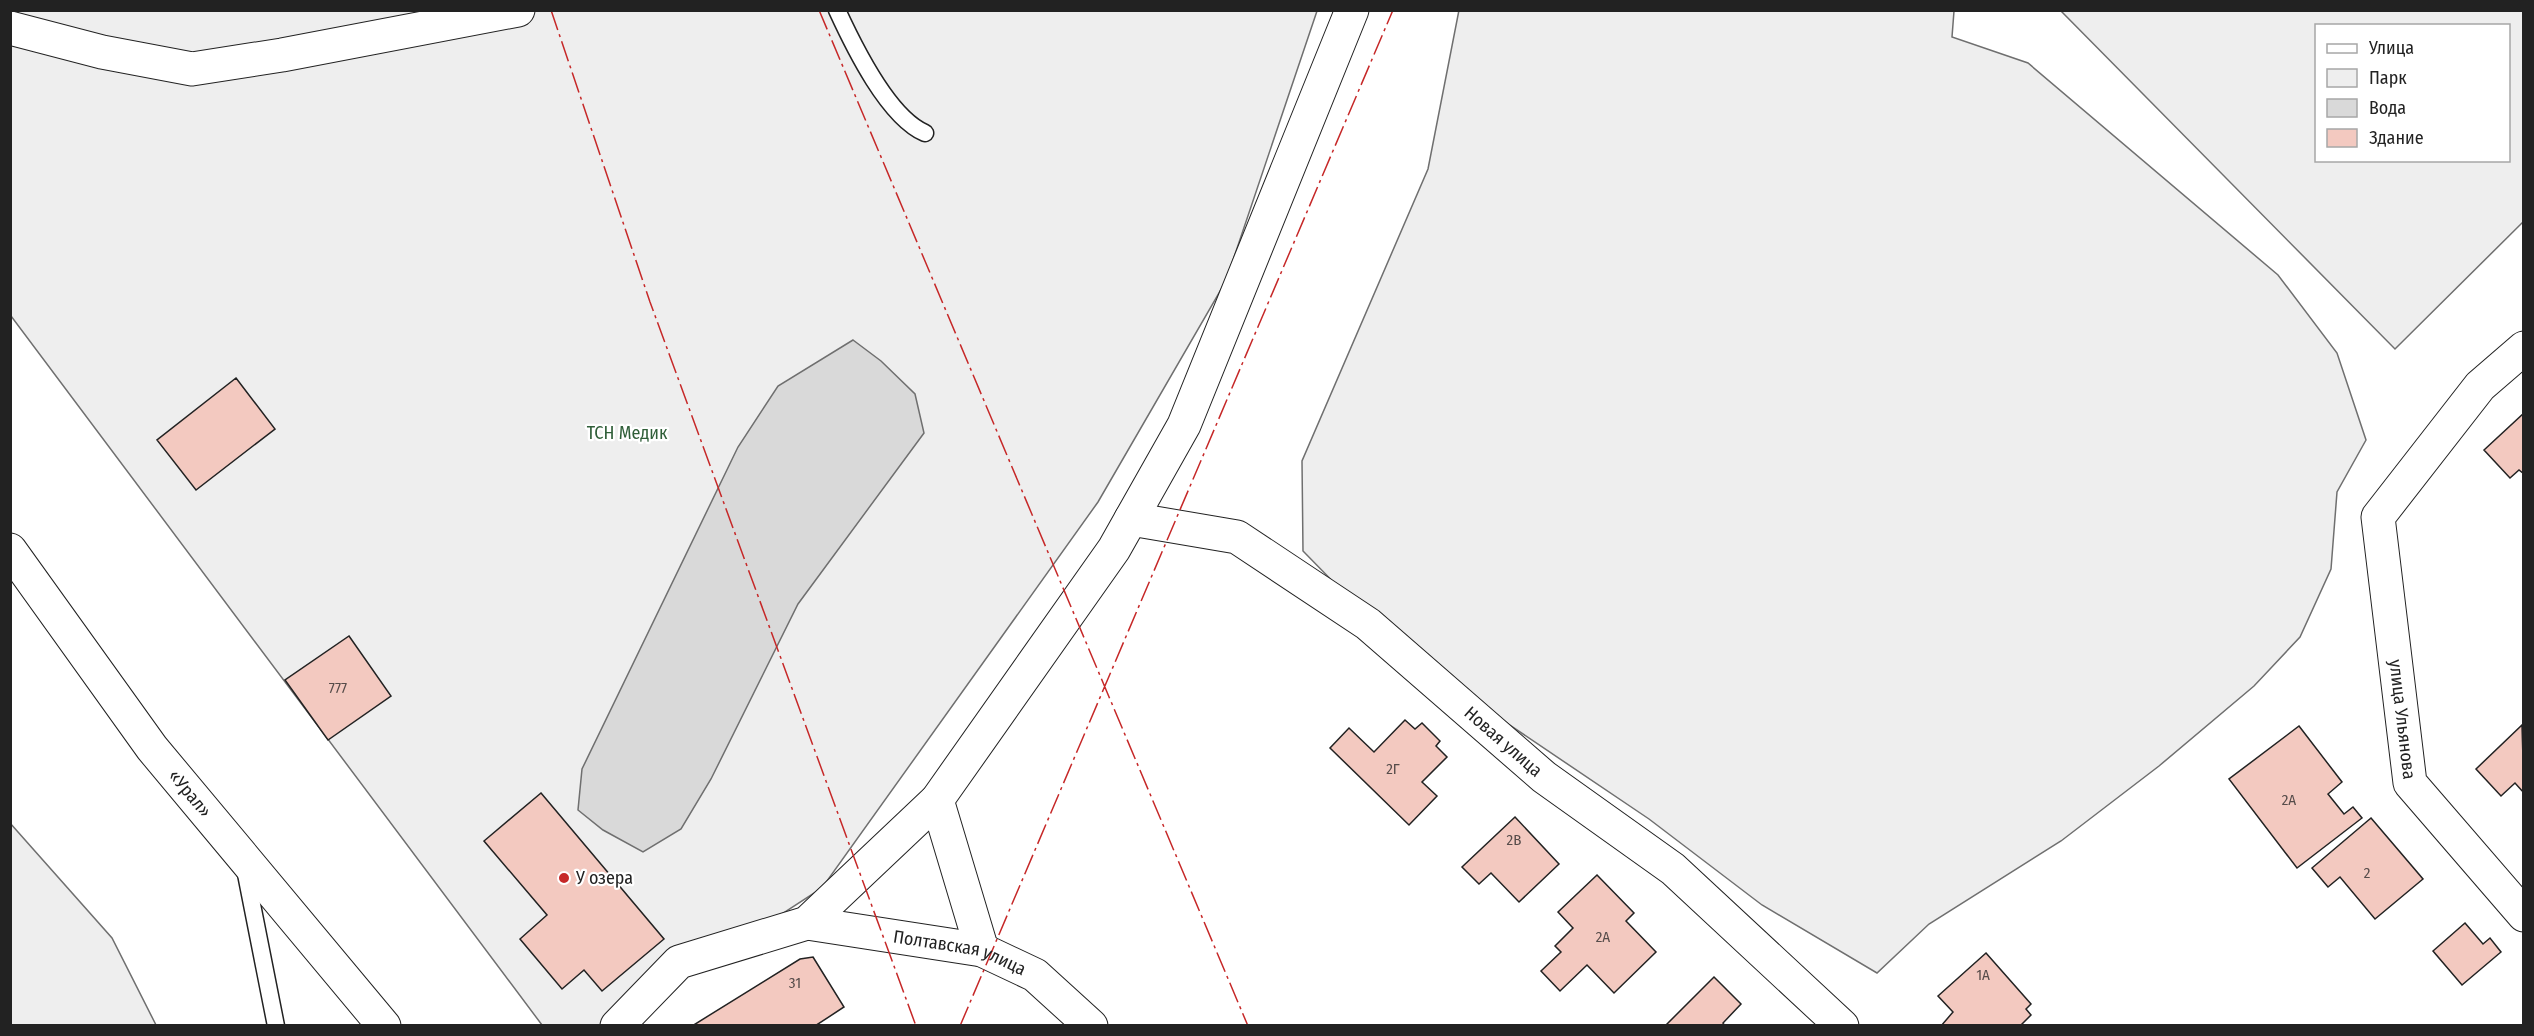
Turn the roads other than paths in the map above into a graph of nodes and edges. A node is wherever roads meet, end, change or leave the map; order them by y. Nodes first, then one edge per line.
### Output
1 (837, 10) edge
2 (1352, 10) edge
3 (510, 11) edge
4 (10, 28) edge
5 (925, 133) dead end
6 (2523, 348) edge
7 (1131, 519) junction
8 (10, 550) edge
9 (937, 800) junction
10 (242, 856) junction
11 (2523, 915) edge
12 (807, 923) junction
13 (982, 950) junction
14 (276, 1026) edge
15 (384, 1026) edge
16 (617, 1026) edge
17 (1090, 1026) edge
18 (1842, 1026) edge

1 - 5 lane
2 - 7 main road
3 - 4 main road
6 - 11 main road, улица Ульянова
7 - 9 main road
7 - 18 main road, Новая улица
8 - 10 main road, «Урал»
9 - 12 main road
9 - 13 main road
10 - 14 lane
10 - 15 main road, «Урал»
12 - 13 main road, Полтавская улица
12 - 16 main road
13 - 17 main road, Полтавская улица

